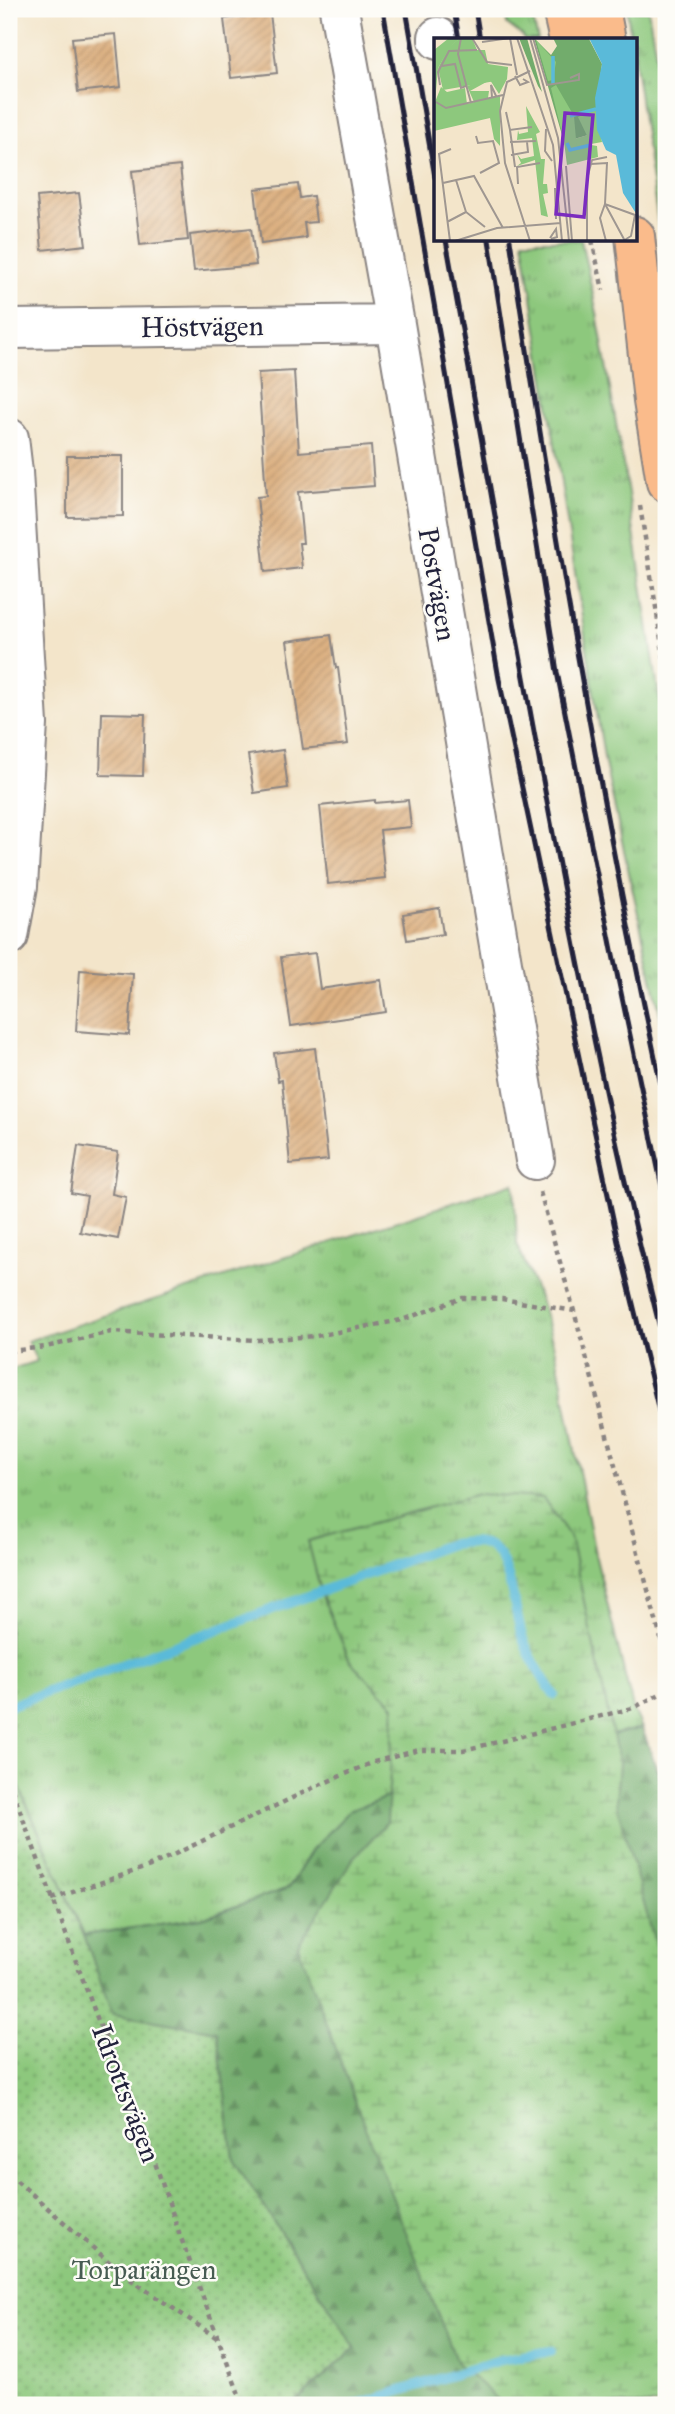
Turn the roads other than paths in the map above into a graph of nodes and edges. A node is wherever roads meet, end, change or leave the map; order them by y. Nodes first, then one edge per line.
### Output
1 (339, 9) edge
2 (562, 9) edge
3 (600, 9) edge
4 (569, 38) edge
5 (606, 38) edge
6 (615, 242) edge
7 (636, 242) edge
8 (395, 324) junction
9 (9, 328) edge
10 (653, 401) junction
11 (9, 438) edge
12 (666, 482) edge
13 (9, 936) edge
14 (535, 1160) road end

1 - 8 street, Postvägen
2 - 4 main road
3 - 5 main road
6 - 10 main road
7 - 10 main road
8 - 9 street, Höstvägen
8 - 14 street, Postvägen
10 - 12 main road
11 - 13 street

